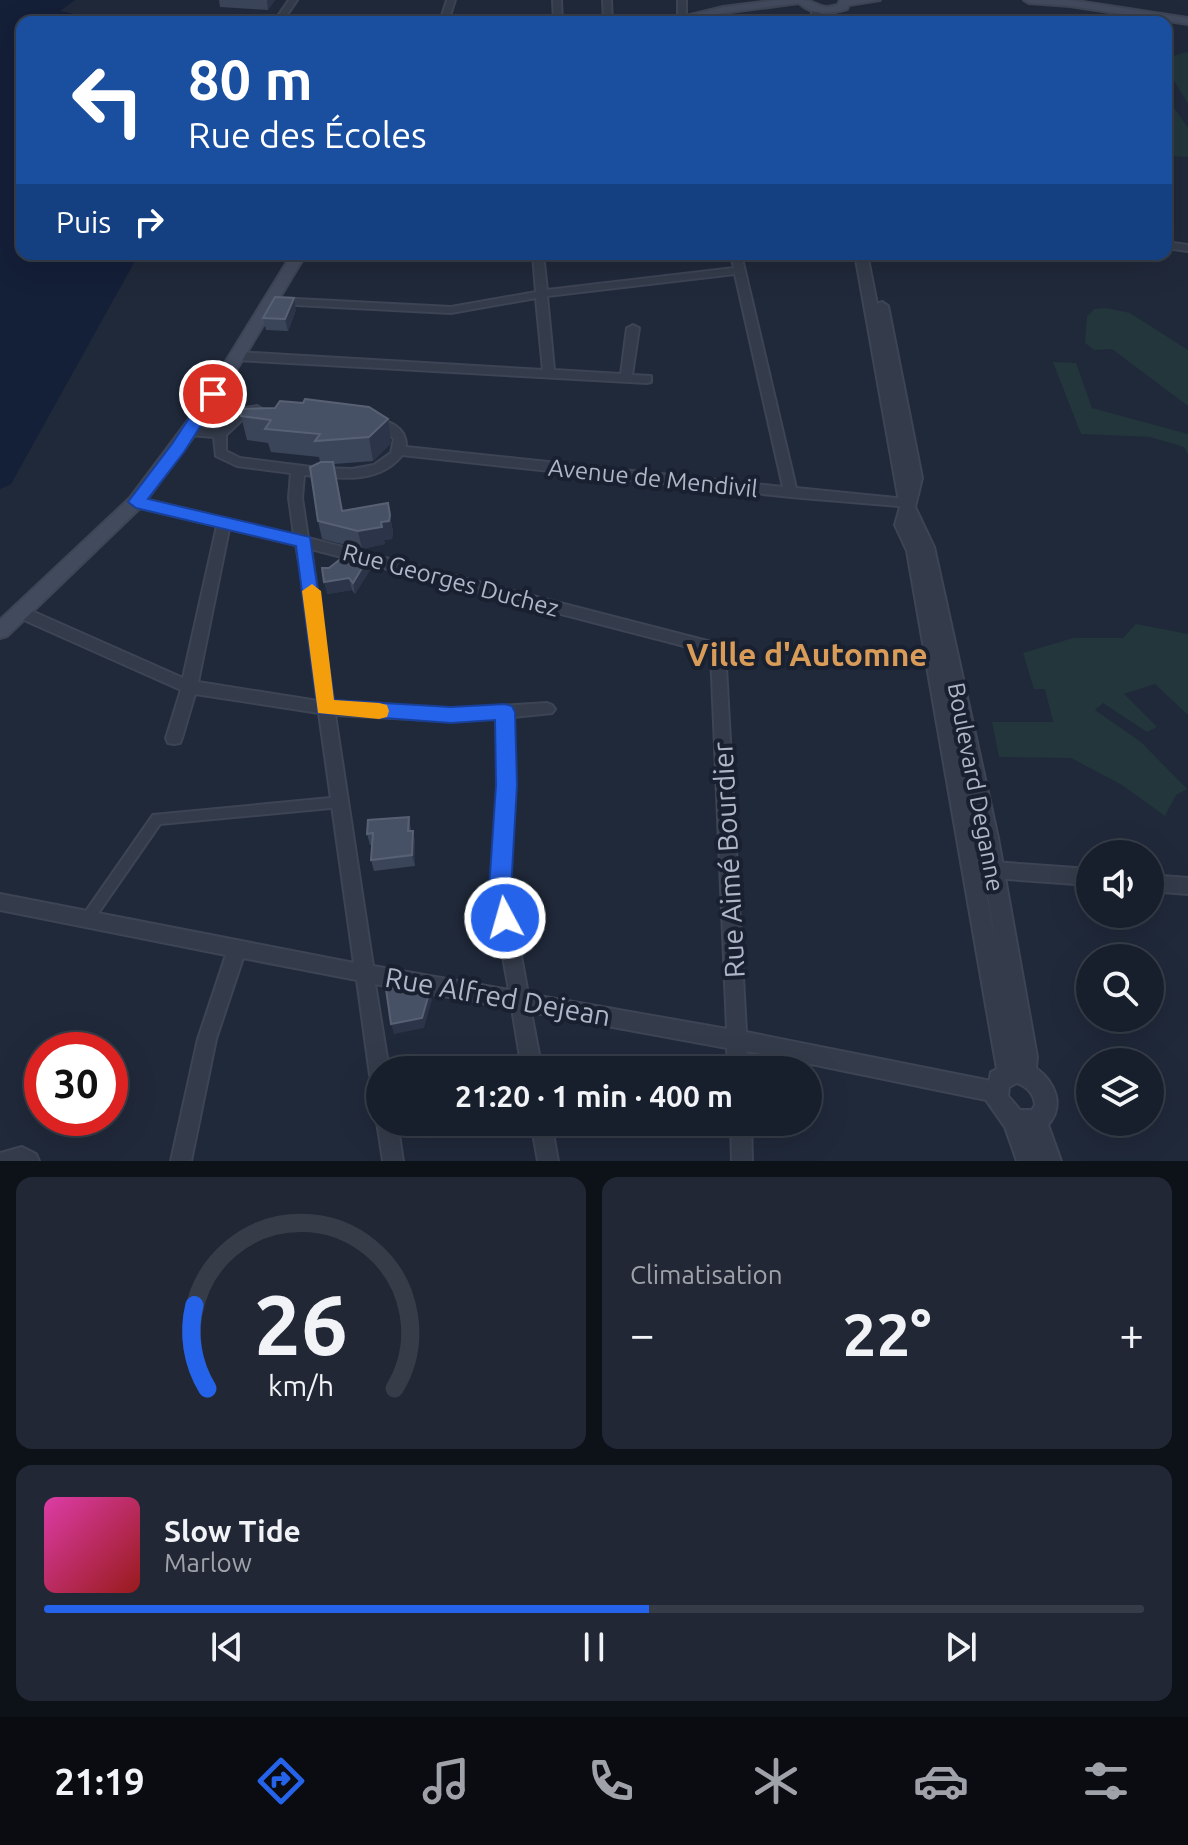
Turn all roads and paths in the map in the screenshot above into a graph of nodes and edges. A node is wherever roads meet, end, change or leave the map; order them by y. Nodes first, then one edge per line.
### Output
1 (802, 0) edge
2 (875, 0) edge
3 (1029, 0) edge
4 (845, 1) edge
5 (1069, 1) edge
6 (815, 9) junction
7 (706, 16) edge
8 (816, 16) edge
9 (828, 16) edge
10 (1188, 18) edge
11 (296, 260) edge
12 (538, 260) edge
13 (738, 260) edge
14 (862, 260) edge
15 (872, 260) edge
16 (740, 270) junction
17 (541, 294) junction
18 (272, 301) junction
19 (633, 328) dead end
20 (236, 356) junction
21 (549, 375) junction
22 (626, 378) junction
23 (647, 379) dead end
24 (273, 412) edge
25 (367, 422) edge
26 (190, 431) junction
27 (220, 434) junction
28 (400, 451) junction
29 (298, 469) junction
30 (791, 493) junction
31 (136, 502) junction
32 (906, 504) junction
33 (224, 523) junction
34 (304, 542) junction
35 (20, 612) junction
36 (0, 631) edge
37 (718, 649) joint
38 (189, 687) junction
39 (325, 708) junction
40 (547, 709) dead end
41 (505, 712) junction
42 (174, 738) dead end
43 (341, 802) junction
44 (993, 870) junction
45 (1076, 876) edge
46 (1164, 884) edge
47 (1188, 886) edge
48 (0, 902) edge
49 (88, 918) junction
50 (237, 949) junction
51 (365, 971) junction
52 (519, 1001) junction
53 (737, 1040) junction
54 (377, 1056) edge
55 (529, 1056) edge
56 (738, 1056) edge
57 (1017, 1073) junction
58 (996, 1092) junction
59 (1025, 1121) junction
60 (389, 1136) edge
61 (544, 1136) edge
62 (741, 1136) edge
63 (5, 1161) edge
64 (29, 1161) edge
65 (181, 1161) edge
66 (393, 1161) edge
67 (548, 1161) edge
68 (742, 1161) edge
69 (1028, 1161) edge
70 (1050, 1161) edge

1 - 6 main road
1 - 7 main road
2 - 4 main road
3 - 5 main road
4 - 9 main road
5 - 10 main road
6 - 8 street
6 - 9 main road
11 - 18 main road
12 - 17 street
13 - 16 street
14 - 32 street, Boulevard Deganne
15 - 32 street, Boulevard Deganne
16 - 17 street
16 - 30 street
17 - 18 street
17 - 21 street
18 - 20 main road
19 - 22 street
20 - 21 street
20 - 26 main road
21 - 22 street
22 - 23 street
24 - 27 street
25 - 28 street
26 - 27 street
26 - 31 main road
27 - 29 street
28 - 29 street
28 - 30 street, Avenue de Mendivil
29 - 34 street
30 - 32 street, Avenue de Mendivil
31 - 33 street, Rue Georges Duchez
31 - 35 main road
32 - 44 street, Boulevard Deganne
32 - 57 street, Boulevard Deganne
33 - 34 street, Rue Georges Duchez
33 - 38 street
34 - 37 street, Rue Georges Duchez
34 - 39 street
35 - 36 main road
35 - 38 street
37 - 53 street, Rue Aimé Bourdier
38 - 39 street
38 - 42 street
39 - 41 street
39 - 43 street
40 - 41 street
41 - 52 street
43 - 49 street
43 - 51 street
44 - 45 street
44 - 57 street, Boulevard Deganne
46 - 47 street
48 - 49 street, Rue Alfred Dejean
49 - 50 street, Rue Alfred Dejean
50 - 51 street, Rue Alfred Dejean
50 - 65 street
51 - 52 street, Rue Alfred Dejean
51 - 54 street
52 - 53 street, Rue Alfred Dejean
52 - 55 street
53 - 56 street, Rue Aimé Bourdier
53 - 58 street, Rue Alfred Dejean
57 - 58 street
57 - 59 street
58 - 59 street
59 - 69 street
59 - 70 street
60 - 66 street
61 - 67 street
62 - 68 street
63 - 64 street

